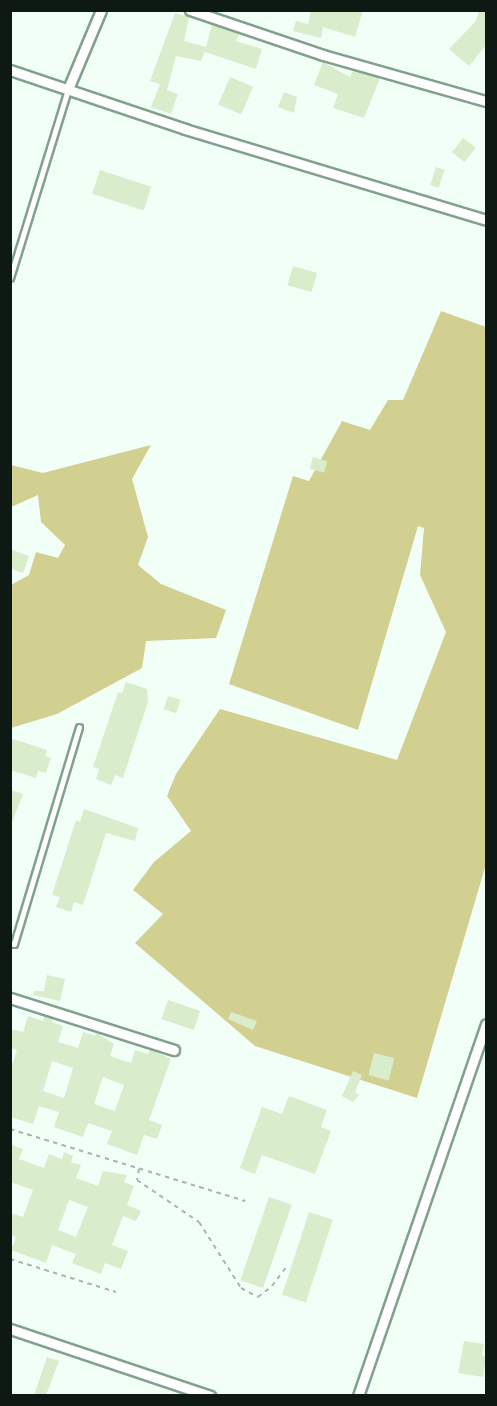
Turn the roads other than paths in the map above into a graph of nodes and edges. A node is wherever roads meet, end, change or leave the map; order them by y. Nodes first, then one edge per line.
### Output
1 (101, 10) edge
2 (190, 10) edge
3 (10, 70) edge
4 (68, 89) junction
5 (486, 101) edge
6 (486, 220) edge
7 (10, 278) edge
8 (79, 728) dead end
9 (10, 943) edge
10 (10, 998) edge
11 (486, 1024) edge
12 (174, 1050) dead end
13 (10, 1329) edge
14 (210, 1395) edge
15 (358, 1395) edge

1 - 4 street
2 - 5 street
3 - 4 street
4 - 6 street
4 - 7 lane
8 - 9 lane
10 - 12 street
11 - 15 street
13 - 14 street

